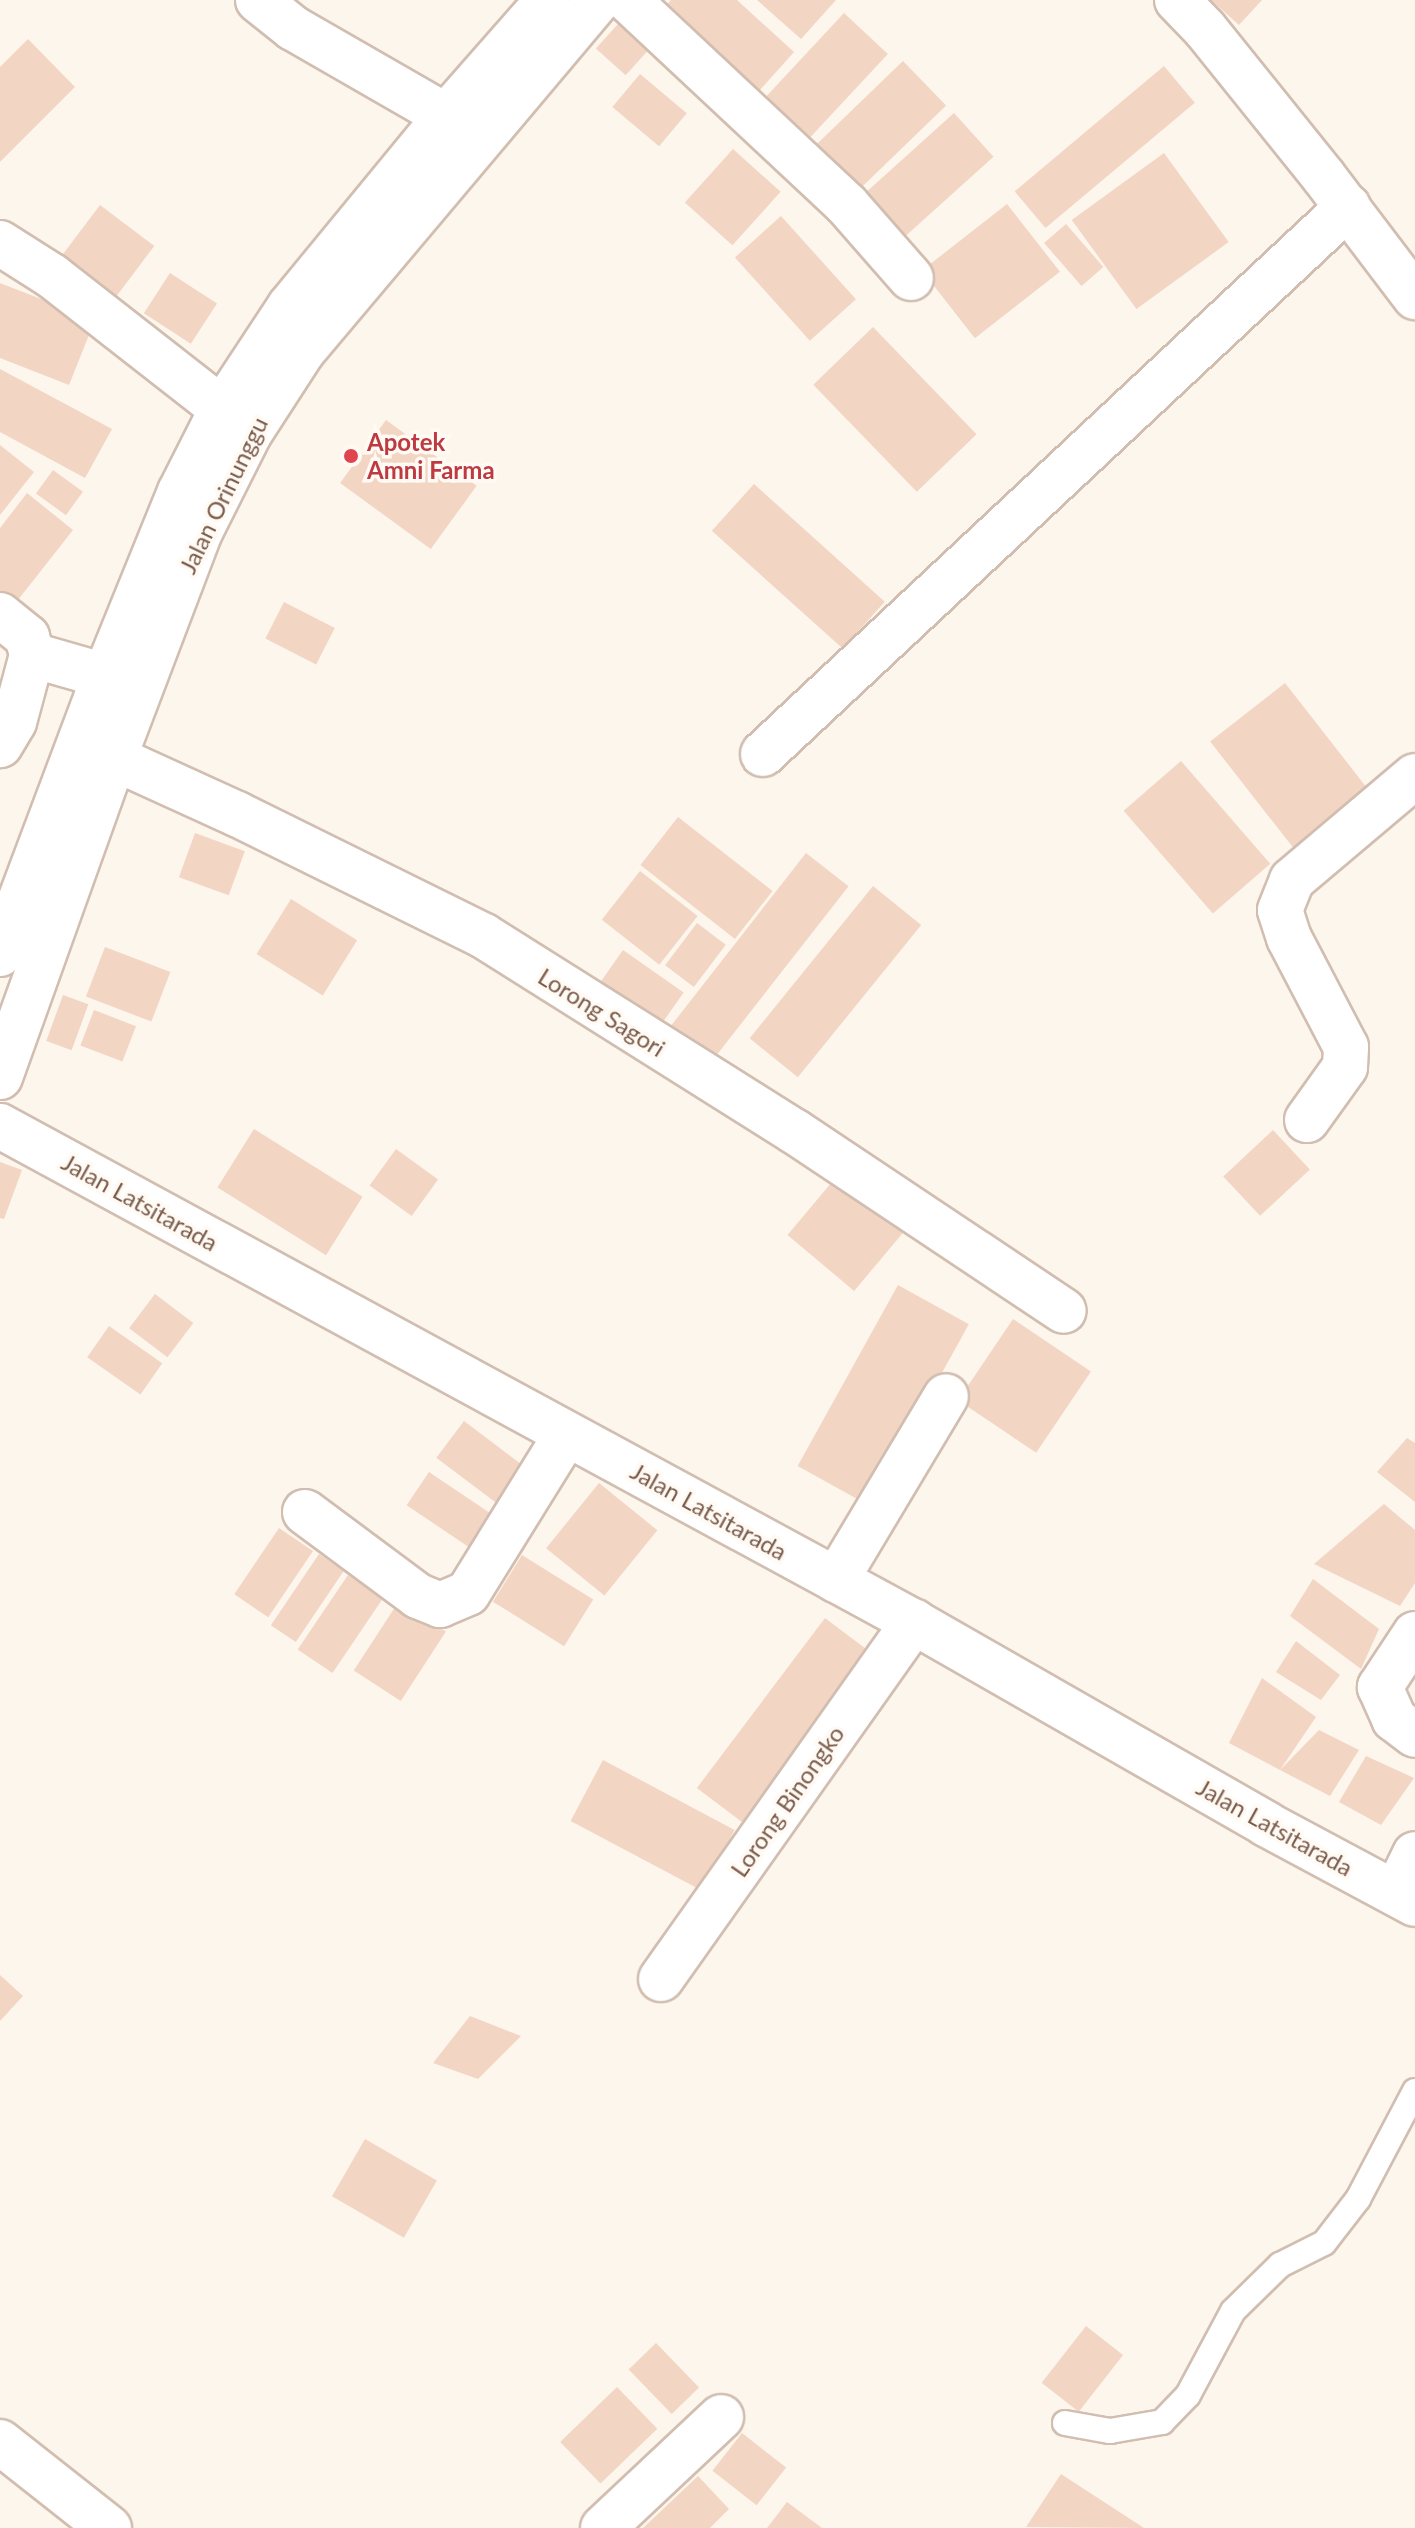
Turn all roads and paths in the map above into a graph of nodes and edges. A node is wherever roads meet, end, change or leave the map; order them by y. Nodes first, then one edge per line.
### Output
1 (258, 0) edge
2 (548, 0) edge
3 (598, 0) edge
4 (628, 0) edge
5 (1177, 0) edge
6 (446, 116) junction
7 (480, 143) junction
8 (1348, 207) junction
9 (0, 243) edge
10 (911, 278) dead end
11 (1415, 297) edge
12 (222, 409) junction
13 (0, 615) edge
14 (32, 655) junction
15 (123, 682) junction
16 (0, 745) edge
17 (763, 754) dead end
18 (114, 758) junction
19 (1415, 776) edge
20 (0, 954) edge
21 (0, 1077) edge
22 (1307, 1120) dead end
23 (0, 1126) edge
24 (1064, 1311) dead end
25 (946, 1396) dead end
26 (566, 1435) junction
27 (305, 1512) dead end
28 (836, 1580) junction
29 (914, 1622) junction
30 (1415, 1634) edge
31 (1415, 1735) edge
32 (1415, 1854) edge
33 (1406, 1898) edge
34 (661, 1979) dead end
35 (1415, 2091) edge
36 (721, 2417) dead end
37 (1065, 2423) dead end
38 (0, 2442) edge
39 (109, 2528) edge
40 (603, 2528) edge

1 - 6 street
2 - 6 street, Jalan Orinunggu
3 - 7 street, Jalan Orinunggu
4 - 10 street
5 - 8 street
6 - 7 street
6 - 12 street, Jalan Orinunggu
7 - 15 street, Jalan Orinunggu
8 - 11 street
8 - 17 street
9 - 12 street
12 - 15 street, Jalan Orinunggu
13 - 14 street
14 - 15 street
14 - 16 street
15 - 18 street, Jalan Orinunggu
15 - 20 street, Jalan Orinunggu
18 - 21 street, Jalan Orinunggu
18 - 24 street, Lorong Sagori
19 - 22 street
23 - 26 street, Jalan Latsitarada
25 - 28 street
26 - 27 street
26 - 28 street, Jalan Latsitarada
28 - 29 street, Jalan Latsitarada
29 - 33 street, Jalan Latsitarada
29 - 34 street, Lorong Binongko
30 - 31 street
32 - 33 street
35 - 37 lane
36 - 40 street
38 - 39 street

